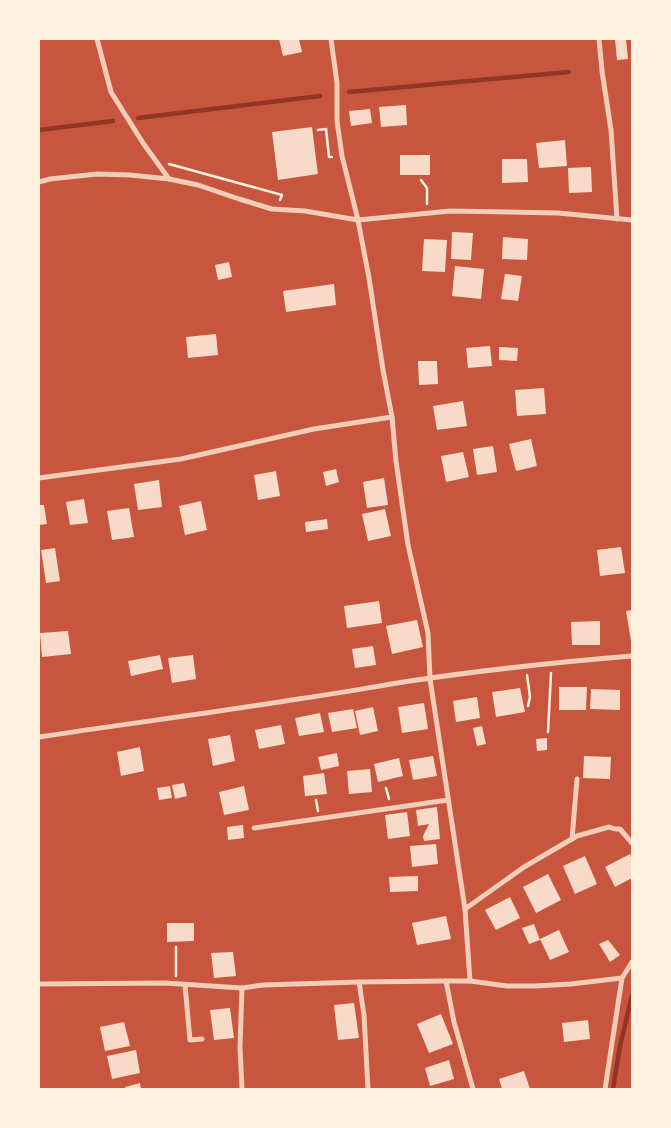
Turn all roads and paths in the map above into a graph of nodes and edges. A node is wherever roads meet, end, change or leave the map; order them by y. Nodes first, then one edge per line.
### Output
1 (97, 39) edge
2 (331, 39) edge
3 (599, 39) edge
4 (318, 130) dead end
5 (342, 156) junction
6 (155, 160) junction
7 (169, 179) junction
8 (421, 180) dead end
9 (39, 182) edge
10 (278, 209) junction
11 (427, 213) junction
12 (618, 219) junction
13 (358, 220) junction
14 (632, 220) edge
15 (392, 417) junction
16 (39, 478) edge
17 (632, 656) edge
18 (552, 664) junction
19 (526, 666) junction
20 (430, 678) junction
21 (528, 706) dead end
22 (548, 732) dead end
23 (39, 738) edge
24 (577, 779) dead end
25 (448, 800) junction
26 (254, 828) dead end
27 (572, 839) junction
28 (632, 843) edge
29 (465, 909) junction
30 (176, 947) dead end
31 (632, 962) edge
32 (622, 978) junction
33 (446, 981) junction
34 (470, 981) junction
35 (359, 982) junction
36 (39, 984) edge
37 (176, 984) junction
38 (185, 984) junction
39 (242, 988) junction
40 (202, 1038) dead end
41 (242, 1089) edge
42 (368, 1089) edge
43 (473, 1089) edge
44 (605, 1089) edge

1 - 6 street
2 - 5 street
3 - 12 street
4 - 5 path
5 - 13 street
6 - 7 street
6 - 10 path
7 - 9 street
7 - 10 street
8 - 11 path
10 - 13 street
11 - 12 street
11 - 13 street
12 - 14 street
13 - 15 street
15 - 16 street
15 - 20 street
17 - 18 street
18 - 19 street
18 - 22 path
19 - 20 street
19 - 21 path
20 - 23 street
20 - 25 street
24 - 27 street
25 - 26 street
25 - 29 street
27 - 28 street
27 - 29 street
29 - 34 street
30 - 37 path
31 - 32 street
32 - 34 street
32 - 44 street
33 - 34 street
33 - 35 street
33 - 43 street
35 - 39 street
35 - 42 street
36 - 37 street
37 - 38 street
38 - 39 street
38 - 40 street
39 - 41 street

